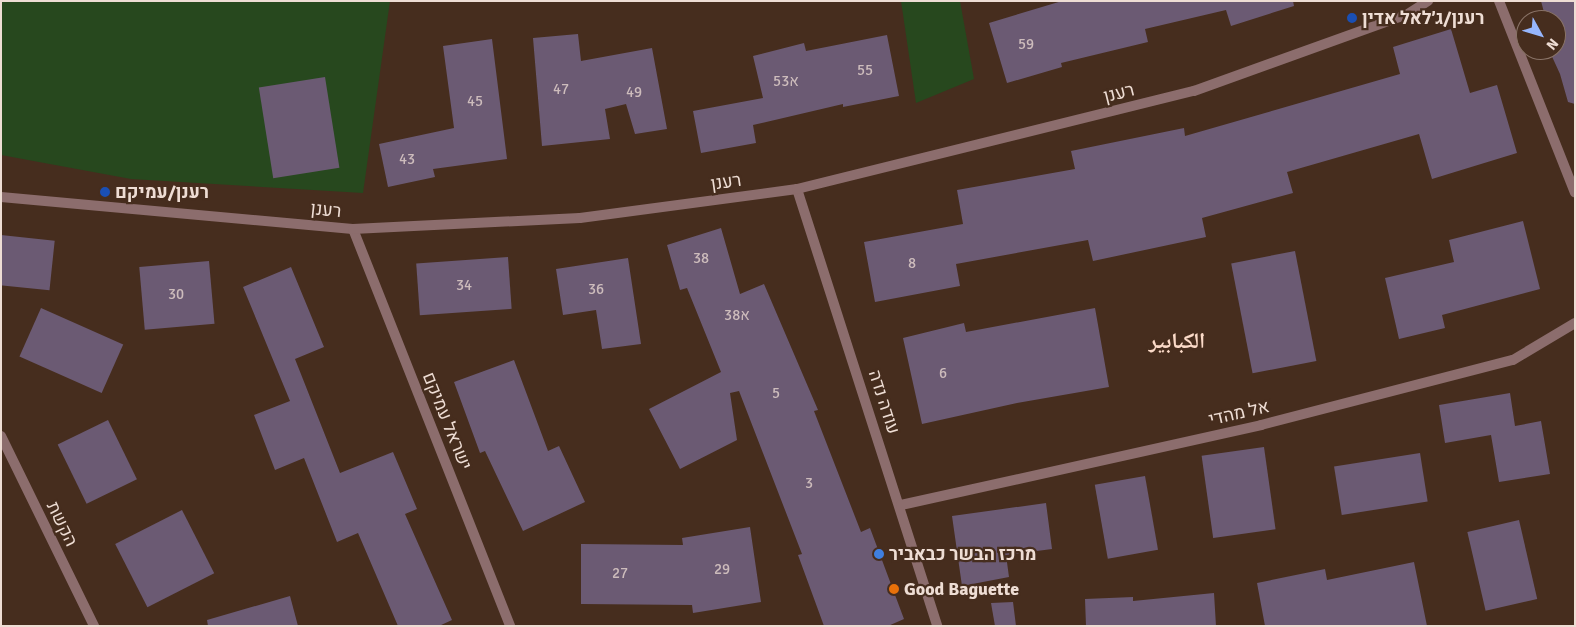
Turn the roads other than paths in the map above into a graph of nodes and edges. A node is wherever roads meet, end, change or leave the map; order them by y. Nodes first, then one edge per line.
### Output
1 (1428, 1) edge
2 (1499, 1) edge
3 (797, 189) junction
4 (1575, 193) edge
5 (1, 197) edge
6 (354, 229) junction
7 (1575, 323) edge
8 (1, 436) edge
9 (901, 505) junction
10 (94, 626) edge
11 (510, 626) edge
12 (937, 626) edge

1 - 3 street, רענן
2 - 4 street
3 - 6 street, רענן
3 - 9 street, עודה נדה
5 - 6 street, רענן
6 - 11 street, ישראל עמיקם
7 - 9 street, אל מהדי
8 - 10 street, הקשת
9 - 12 street, עודה נדה

